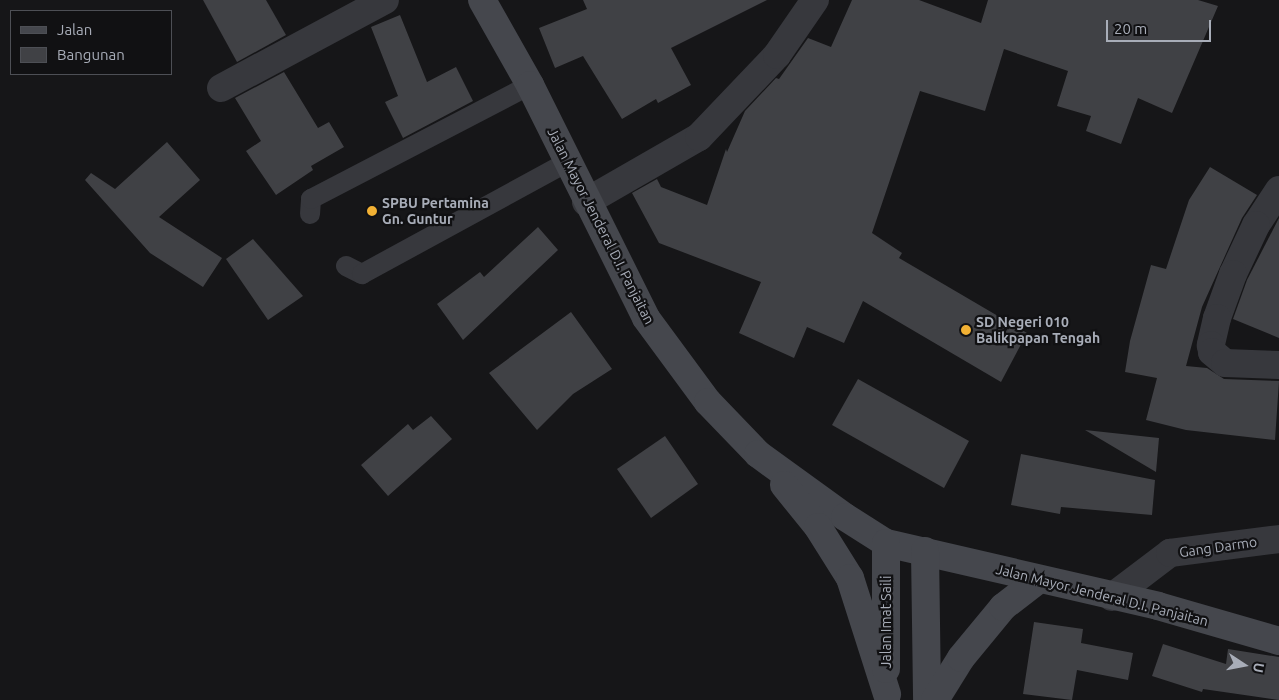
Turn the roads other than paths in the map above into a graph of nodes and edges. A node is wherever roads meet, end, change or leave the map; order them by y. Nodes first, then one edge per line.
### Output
1 (385, 0) edge
2 (482, 0) edge
3 (815, 0) edge
4 (530, 85) junction
5 (221, 88) dead end
6 (567, 162) junction
7 (1279, 190) edge
8 (586, 202) junction
9 (310, 214) dead end
10 (346, 266) dead end
11 (1279, 365) edge
12 (758, 454) junction
13 (1279, 538) edge
14 (886, 543) junction
15 (925, 551) junction
16 (1038, 580) junction
17 (1112, 597) junction
18 (1279, 642) edge
19 (887, 697) edge
20 (927, 700) edge
21 (935, 700) edge

1 - 5 street
2 - 4 main road, Jalan Mayor Jenderal D.I. Panjaitan
3 - 8 street
4 - 6 main road, Jalan Mayor Jenderal D.I. Panjaitan
4 - 9 lane
6 - 8 main road, Jalan Mayor Jenderal D.I. Panjaitan
6 - 10 lane
7 - 11 street
8 - 12 main road, Jalan Mayor Jenderal D.I. Panjaitan
12 - 14 main road, Jalan Mayor Jenderal D.I. Panjaitan
12 - 19 main road
13 - 17 street, Gang Darmo
14 - 15 main road, Jalan Mayor Jenderal D.I. Panjaitan
14 - 19 main road, Jalan Imat Saili
15 - 16 main road, Jalan Mayor Jenderal D.I. Panjaitan
15 - 20 main road
16 - 17 main road, Jalan Mayor Jenderal D.I. Panjaitan
16 - 21 main road
17 - 18 main road, Jalan Mayor Jenderal D.I. Panjaitan

